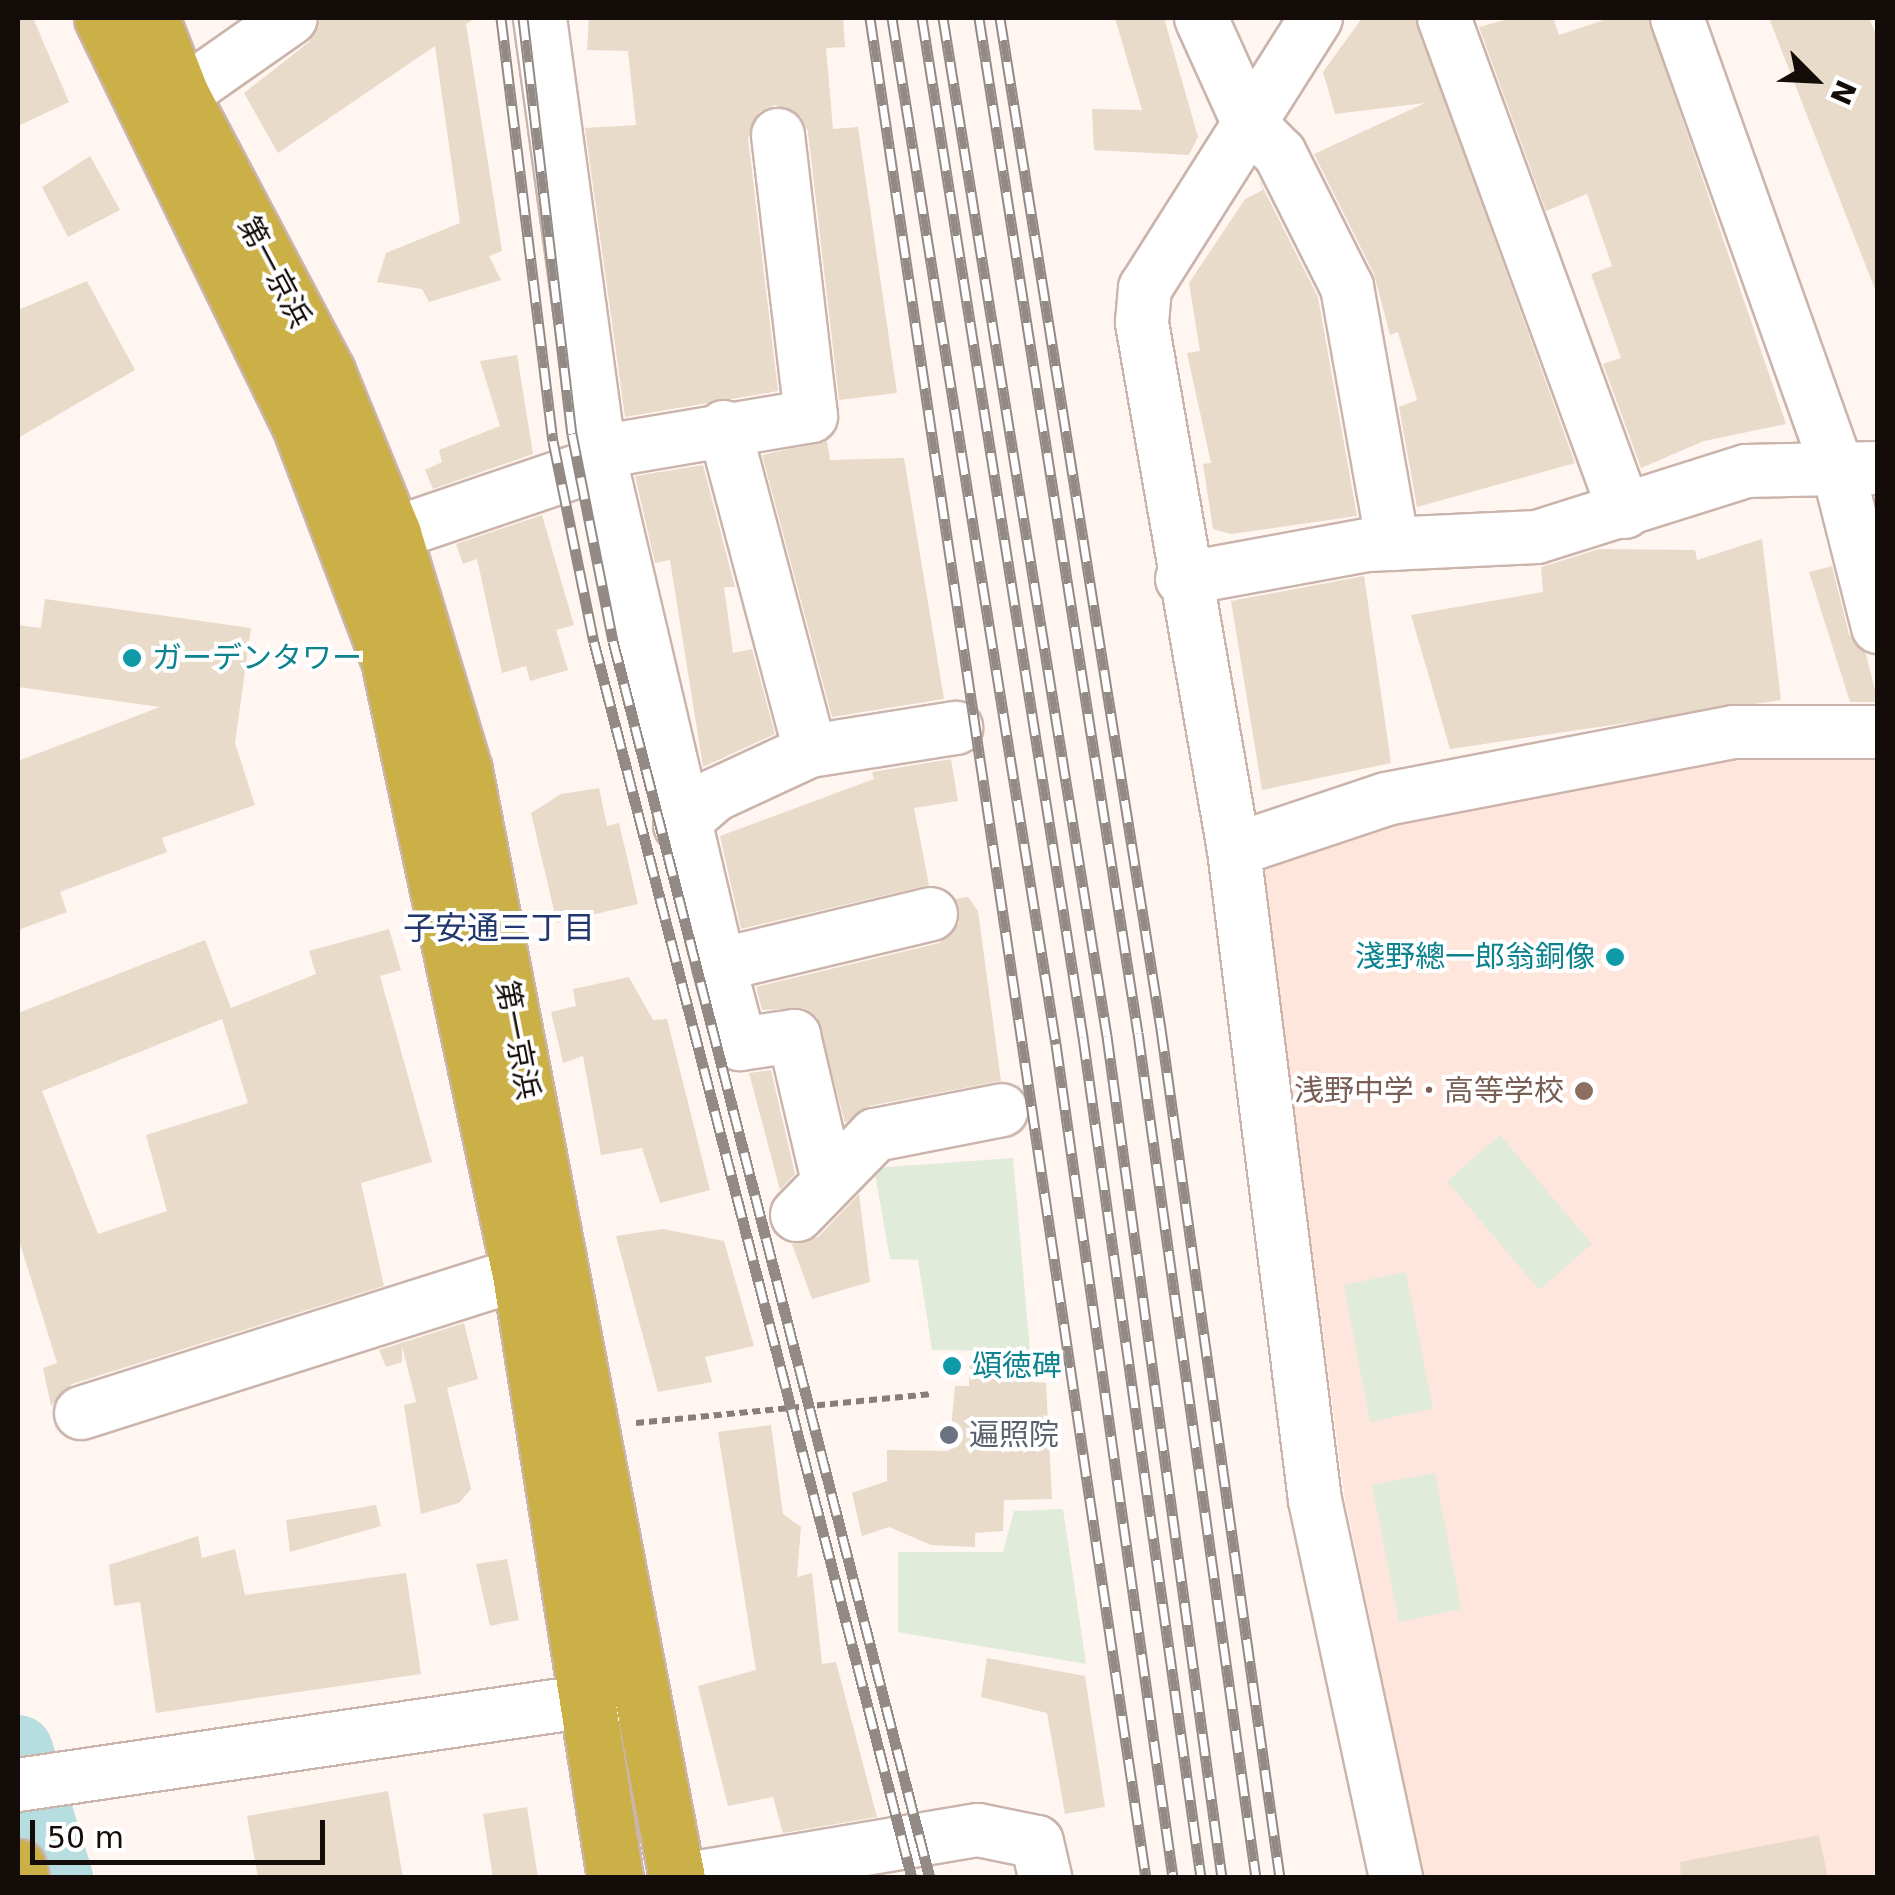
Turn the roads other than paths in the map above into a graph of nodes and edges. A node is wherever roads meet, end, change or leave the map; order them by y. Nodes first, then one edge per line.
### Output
1 (102, 18) edge
2 (151, 18) edge
3 (291, 18) edge
4 (540, 18) edge
5 (1201, 18) edge
6 (1316, 18) edge
7 (1444, 18) edge
8 (1677, 18) edge
9 (181, 96) junction
10 (1248, 122) junction
11 (778, 135) dead end
12 (724, 427) junction
13 (600, 457) junction
14 (1858, 468) edge
15 (1624, 512) junction
16 (393, 534) junction
17 (1393, 544) junction
18 (1182, 579) junction
19 (1878, 628) edge
20 (956, 728) dead end
21 (1878, 732) edge
22 (810, 751) junction
23 (680, 826) junction
24 (1234, 850) junction
25 (931, 914) dead end
26 (719, 966) junction
27 (1002, 1110) dead end
28 (520, 1274) junction
29 (81, 1413) dead end
30 (641, 1694) junction
31 (582, 1702) junction
32 (18, 1785) edge
33 (18, 1867) edge
34 (21, 1878) edge
35 (615, 1878) edge
36 (677, 1878) edge
37 (694, 1878) edge
38 (1045, 1878) edge
39 (1396, 1878) edge

1 - 28 highway, 第一京浜
2 - 9 highway, 第一京浜
3 - 9 street
4 - 13 street
5 - 10 street
6 - 10 street
7 - 15 street
8 - 14 street
9 - 16 highway, 第一京浜
10 - 17 street
10 - 18 street
11 - 12 street
12 - 13 street
12 - 22 street
13 - 16 street
13 - 23 street
14 - 15 street
14 - 19 street
15 - 17 street
16 - 30 highway, 第一京浜
17 - 18 street
18 - 24 street
20 - 22 street
21 - 24 street
22 - 23 street
23 - 26 street
24 - 39 street
25 - 26 street
26 - 27 street
28 - 29 street
28 - 31 highway, 第一京浜
30 - 31 street
30 - 36 highway, 第一京浜
31 - 32 street
31 - 35 highway, 第一京浜
33 - 34 highway
37 - 38 street

